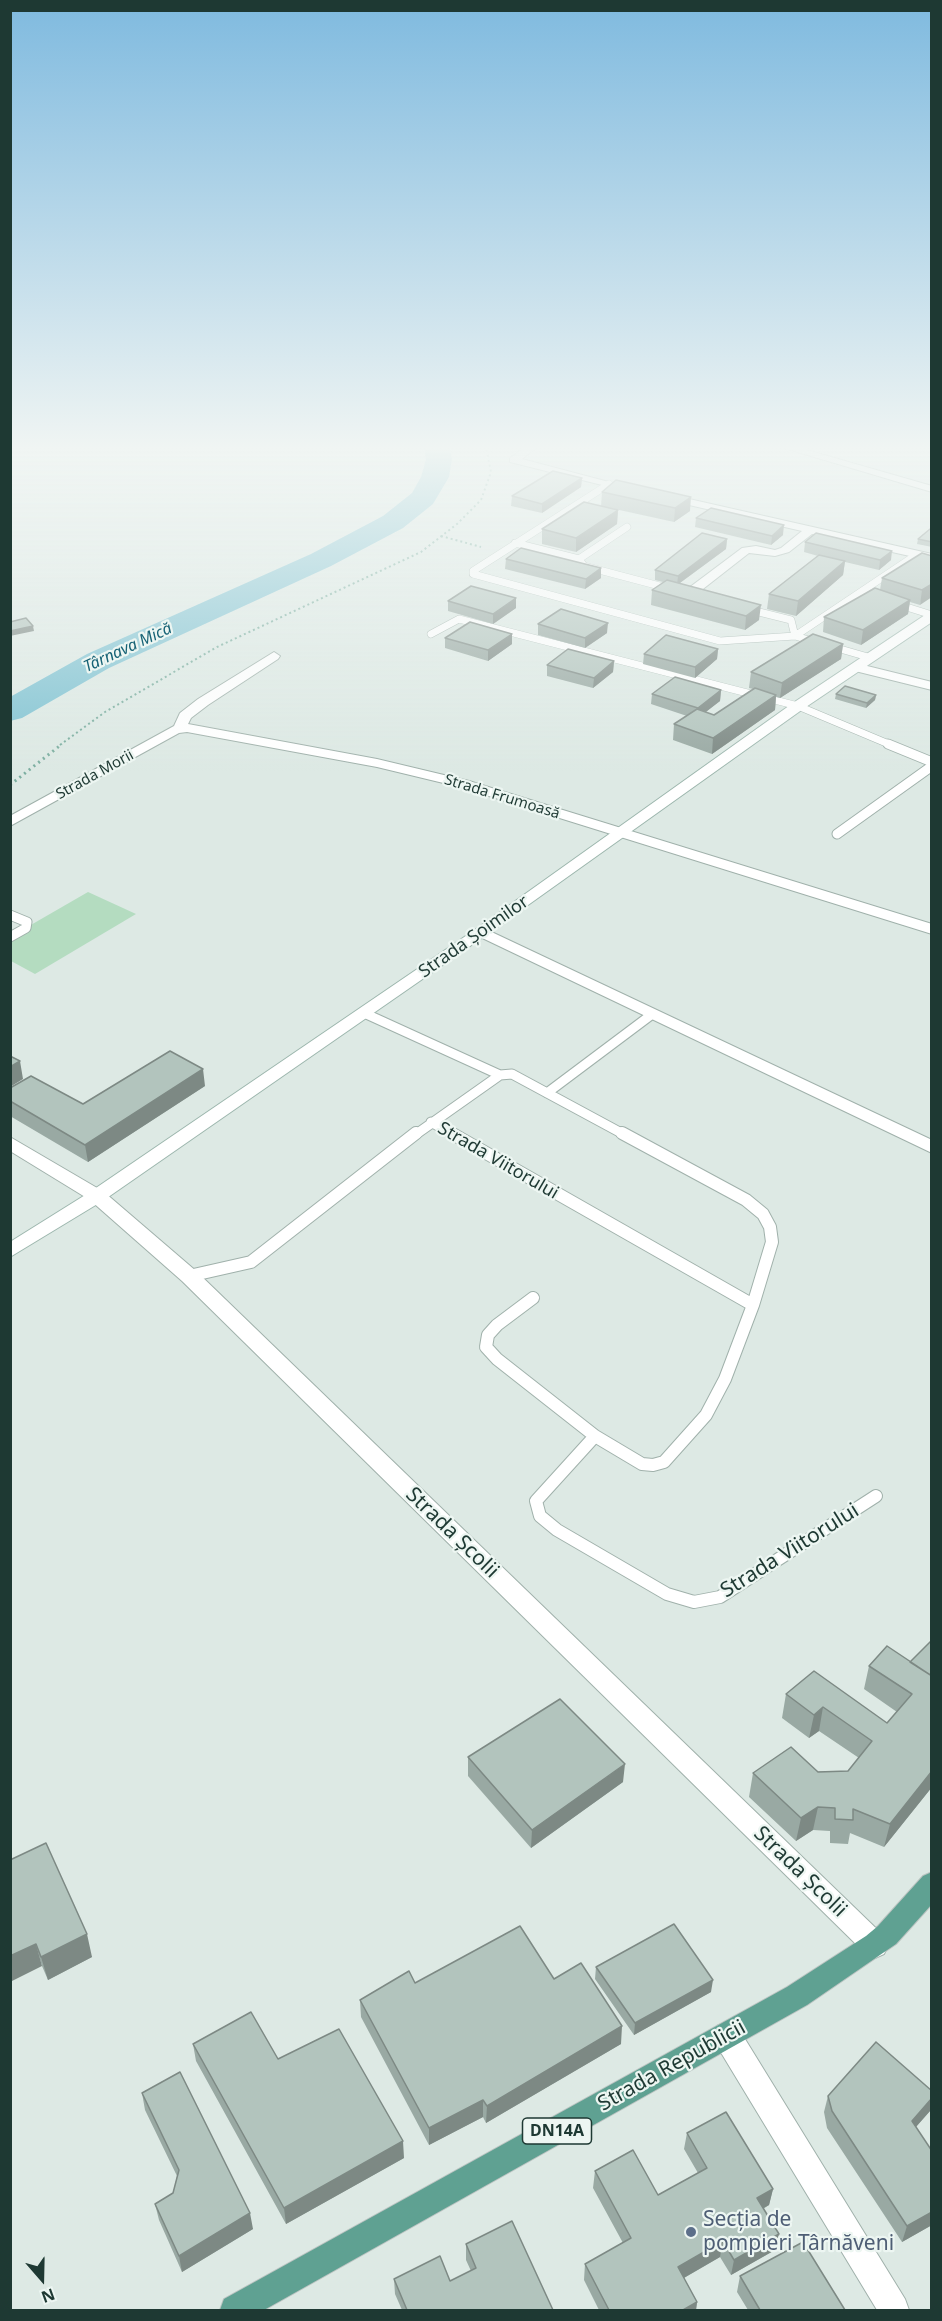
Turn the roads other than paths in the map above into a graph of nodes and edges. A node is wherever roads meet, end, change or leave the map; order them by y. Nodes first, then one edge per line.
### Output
1 (495, 556) edge
2 (568, 556) edge
3 (583, 556) edge
4 (738, 556) edge
5 (914, 556) edge
6 (579, 559) junction
7 (859, 593) junction
8 (696, 595) joint
9 (869, 596) edge
10 (890, 602) edge
11 (735, 605) edge
12 (932, 615) edge
13 (431, 634) dead end
14 (795, 636) junction
15 (274, 656) dead end
16 (868, 657) junction
17 (855, 667) junction
18 (932, 686) edge
19 (798, 706) junction
20 (180, 728) junction
21 (932, 764) edge
22 (10, 822) edge
23 (622, 834) junction
24 (837, 834) dead end
25 (10, 915) edge
26 (932, 929) edge
27 (481, 932) junction
28 (10, 937) edge
29 (364, 1013) junction
30 (651, 1015) junction
31 (500, 1075) junction
32 (546, 1093) junction
33 (431, 1122) junction
34 (10, 1143) edge
35 (932, 1147) edge
36 (97, 1197) junction
37 (10, 1251) edge
38 (189, 1276) junction
39 (533, 1298) dead end
40 (753, 1305) junction
41 (595, 1436) junction
42 (876, 1496) dead end
43 (932, 1884) edge
44 (875, 1945) junction
45 (727, 2036) junction
46 (235, 2310) edge
47 (894, 2310) edge

1 - 14 lane
2 - 6 lane
3 - 6 lane
4 - 8 street
5 - 7 lane
6 - 8 lane
7 - 9 lane
7 - 14 lane
10 - 12 lane
11 - 14 lane
12 - 16 street, Strada Șoimilor
13 - 19 lane
14 - 16 lane
15 - 20 street
16 - 17 street, Strada Șoimilor
17 - 18 street
17 - 19 street, Strada Șoimilor
19 - 21 lane
19 - 23 street, Strada Șoimilor
20 - 22 street, Strada Morii
20 - 23 street, Strada Frumoasă
21 - 24 lane
23 - 26 street, Strada Frumoasă
23 - 27 street, Strada Șoimilor
25 - 28 lane
27 - 29 street, Strada Șoimilor
27 - 30 street
29 - 31 lane
29 - 36 street, Strada Șoimilor
30 - 32 lane
30 - 35 street
31 - 32 lane
31 - 33 lane, Strada Viitorului
32 - 40 lane
33 - 38 lane, Strada Viitorului
33 - 40 lane, Strada Viitorului
34 - 36 street, Strada Școlii
36 - 37 street, Strada Șoimilor
36 - 38 street, Strada Școlii
38 - 44 street, Strada Școlii
39 - 41 lane
40 - 41 lane
41 - 42 lane, Strada Viitorului
43 - 44 main road, Strada Republicii / DN14A
44 - 45 main road, Strada Republicii / DN14A
45 - 46 main road, Strada Republicii / DN14A
45 - 47 street

